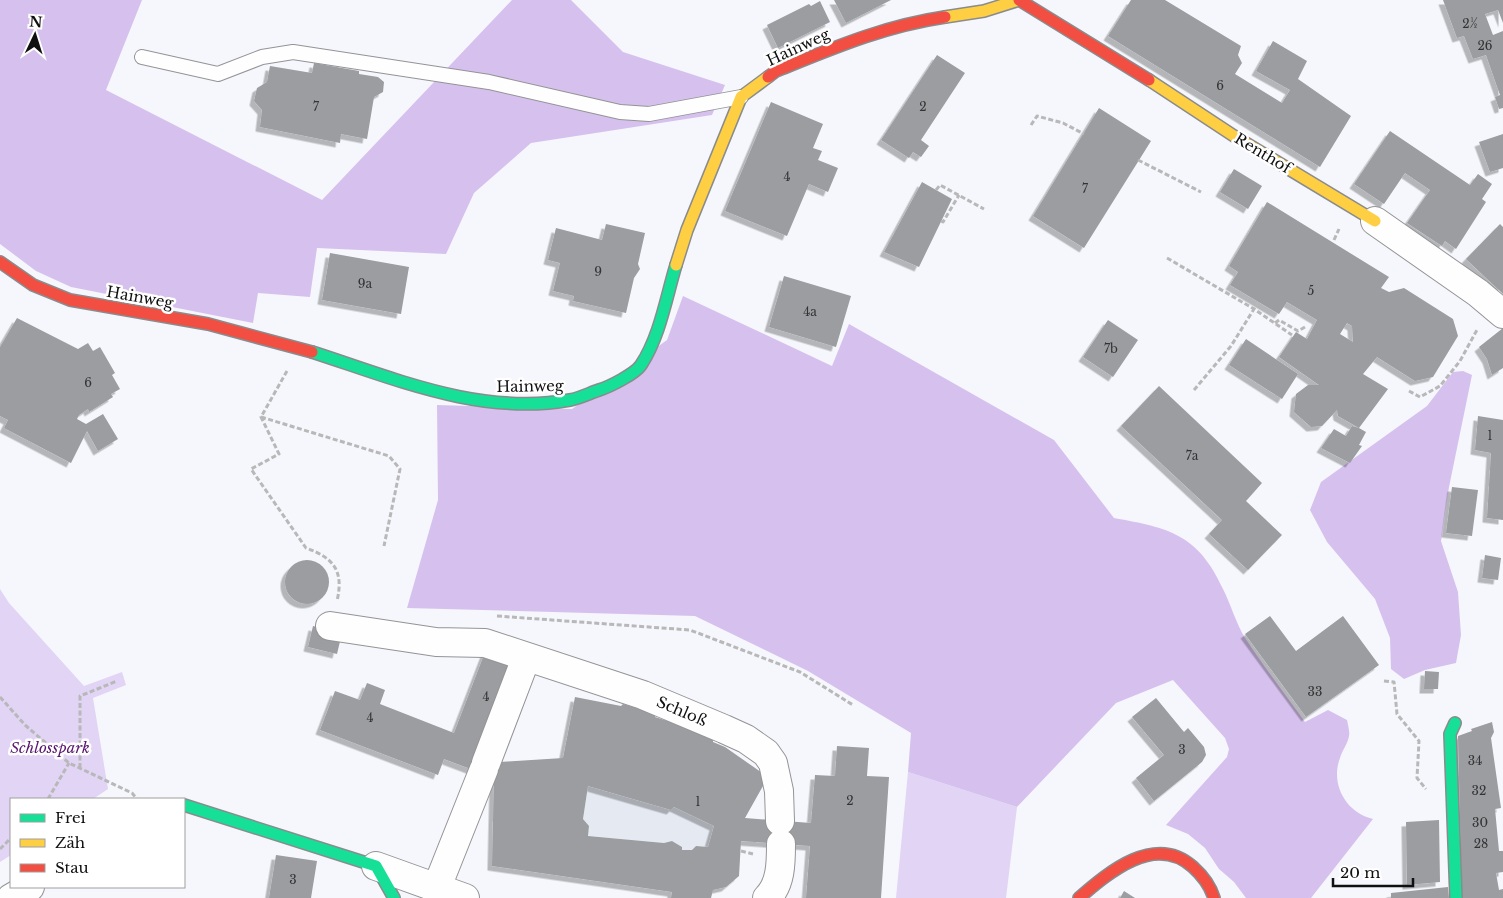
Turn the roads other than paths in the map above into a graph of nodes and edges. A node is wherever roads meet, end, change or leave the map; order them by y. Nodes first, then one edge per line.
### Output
1 (1019, 0) edge
2 (142, 57) dead end
3 (741, 97) junction
4 (1375, 221) joint
5 (0, 262) edge
6 (1503, 314) edge
7 (330, 626) road end
8 (526, 658) junction
9 (1455, 722) dead end
10 (186, 806) edge
11 (376, 866) junction
12 (437, 887) junction
13 (28, 888) edge
14 (11, 898) edge
15 (394, 898) edge
16 (465, 898) edge
17 (767, 898) edge
18 (1079, 898) edge
19 (1214, 898) edge
20 (1456, 898) edge

1 - 3 street, Hainweg
1 - 4 street, Renthof
2 - 3 lane
3 - 5 street, Hainweg
4 - 6 street, Renthof
7 - 8 street, Schloß
8 - 12 street
8 - 17 street, Schloß
9 - 20 street
10 - 11 street
11 - 12 street
11 - 15 street
12 - 16 street
13 - 14 street
18 - 19 street

